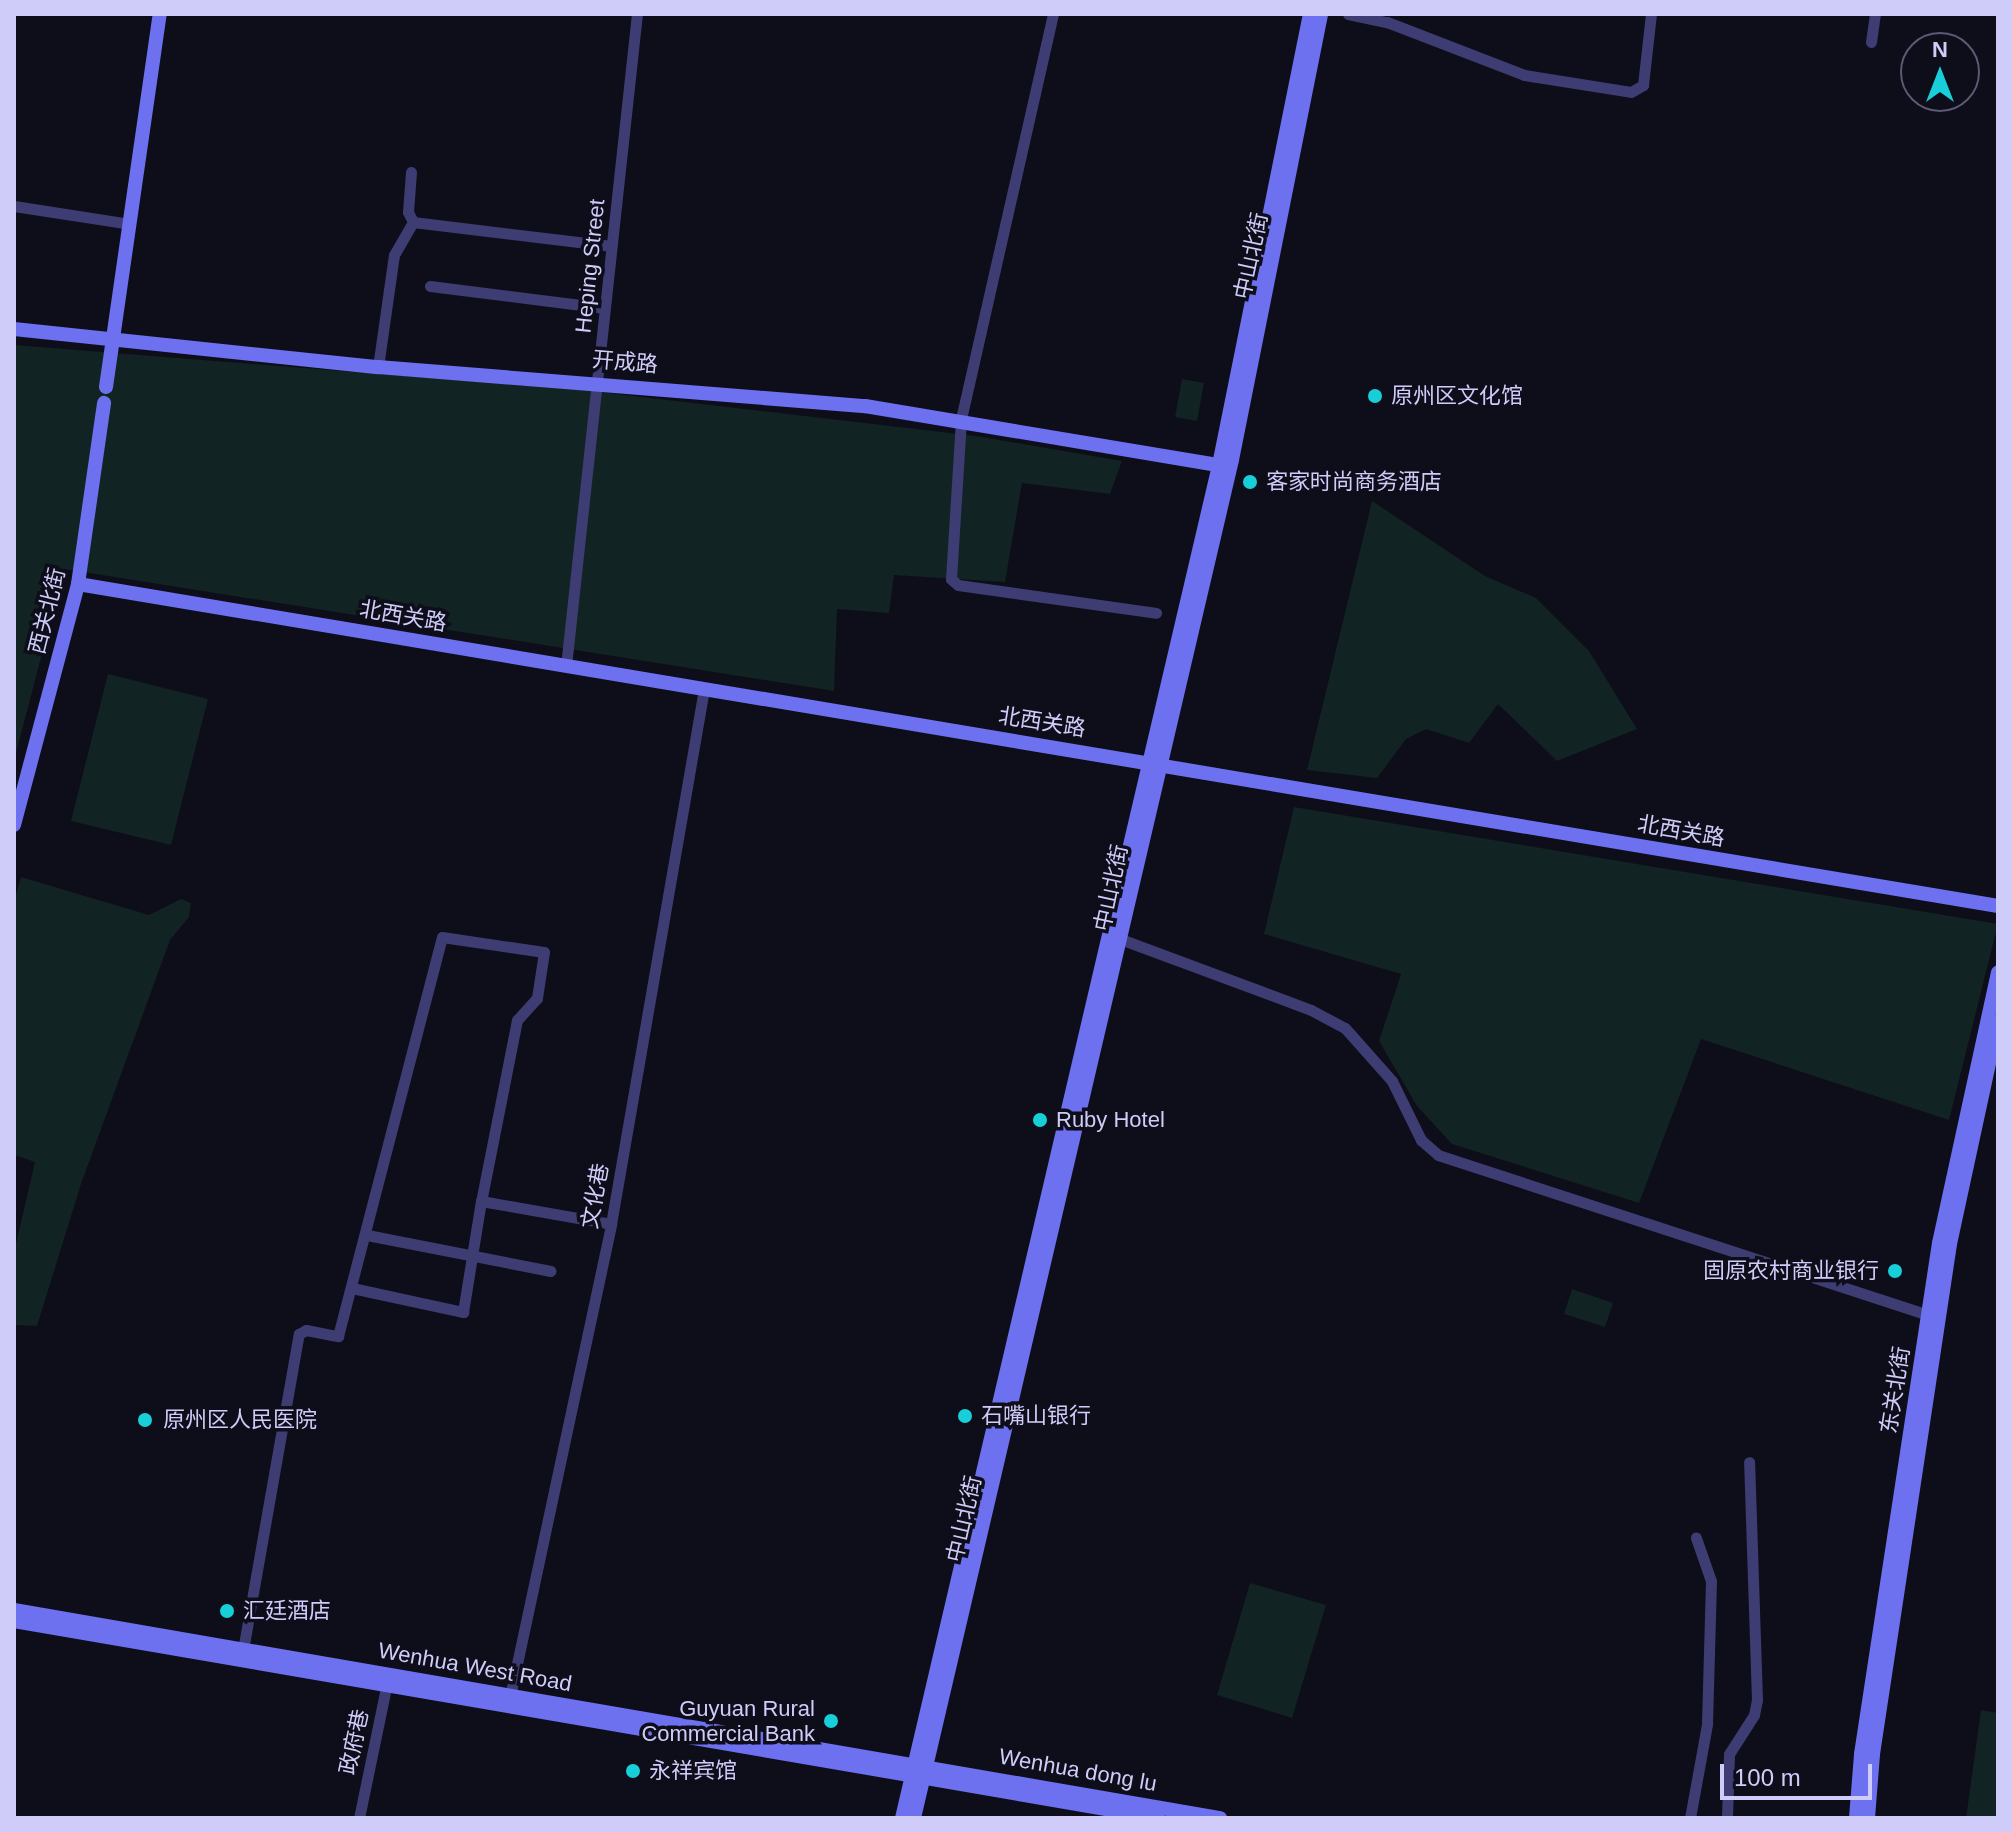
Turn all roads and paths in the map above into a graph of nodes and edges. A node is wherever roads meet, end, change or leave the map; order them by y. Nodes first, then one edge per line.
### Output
1 (160, 14) edge
2 (637, 14) edge
3 (1053, 14) edge
4 (1310, 14) edge
5 (1321, 14) edge
6 (1348, 14) edge
7 (1651, 14) edge
8 (1875, 14) edge
9 (1871, 42) dead end
10 (411, 172) dead end
11 (14, 206) edge
12 (413, 222) junction
13 (130, 224) junction
14 (612, 246) junction
15 (430, 286) dead end
16 (605, 308) junction
17 (14, 329) edge
18 (113, 342) junction
19 (378, 367) junction
20 (599, 381) junction
21 (106, 387) dead end
22 (104, 403) dead end
23 (961, 420) junction
24 (1224, 466) junction
25 (78, 584) junction
26 (1156, 613) dead end
27 (566, 666) junction
28 (704, 689) junction
29 (1155, 765) junction
30 (14, 825) edge
31 (1998, 906) edge
32 (1123, 940) junction
33 (1998, 972) edge
34 (1998, 1022) edge
35 (481, 1201) junction
36 (611, 1224) junction
37 (367, 1235) junction
38 (471, 1256) junction
39 (550, 1271) dead end
40 (352, 1288) junction
41 (1928, 1315) junction
42 (1749, 1462) dead end
43 (1696, 1538) dead end
44 (14, 1610) edge
45 (14, 1621) edge
46 (243, 1650) junction
47 (388, 1680) junction
48 (509, 1701) junction
49 (919, 1772) junction
50 (359, 1818) edge
51 (902, 1818) edge
52 (914, 1818) edge
53 (1158, 1818) edge
54 (1220, 1818) edge
55 (1690, 1818) edge
56 (1727, 1818) edge
57 (1856, 1818) edge
58 (1868, 1818) edge

1 - 13 street
2 - 14 street, Heping Street
3 - 23 street
4 - 24 street, 中山北街
5 - 24 street, 中山北街
6 - 7 street
8 - 9 street
10 - 12 street
11 - 13 street
12 - 14 street
12 - 19 street
13 - 18 street
14 - 16 street, Heping Street
15 - 16 street
16 - 20 street, Heping Street
17 - 18 street, 开成路
18 - 19 street, 开成路
18 - 21 street
19 - 20 street, 开成路
20 - 23 street, 开成路
20 - 27 street, Heping Street
22 - 25 street, 西关北街
23 - 24 street, 开成路
23 - 26 street
24 - 29 street, 中山北街
25 - 27 street, 北西关路
25 - 30 street, 西关北街
27 - 28 street, 北西关路
28 - 29 street, 北西关路
28 - 36 street, 文化巷
29 - 31 street, 北西关路
29 - 32 street, 中山北街
29 - 49 street, 中山北街
32 - 41 street
32 - 49 street, 中山北街
33 - 41 street, 东关北街
34 - 58 street, 东关北街
35 - 36 street
35 - 37 street
35 - 38 street
36 - 48 street, 文化巷
37 - 38 street
37 - 40 street
38 - 39 street
38 - 40 street
40 - 46 street
41 - 57 street, 东关北街
42 - 56 street
43 - 55 street
44 - 46 street, Wenhua West Road
45 - 47 street, Wenhua West Road
46 - 47 street, Wenhua West Road
47 - 48 street, Wenhua West Road
47 - 50 street, 政府巷
48 - 49 street, Wenhua West Road
49 - 51 street
49 - 52 street
49 - 53 street, Wenhua dong lu
49 - 54 street, Wenhua dong lu

